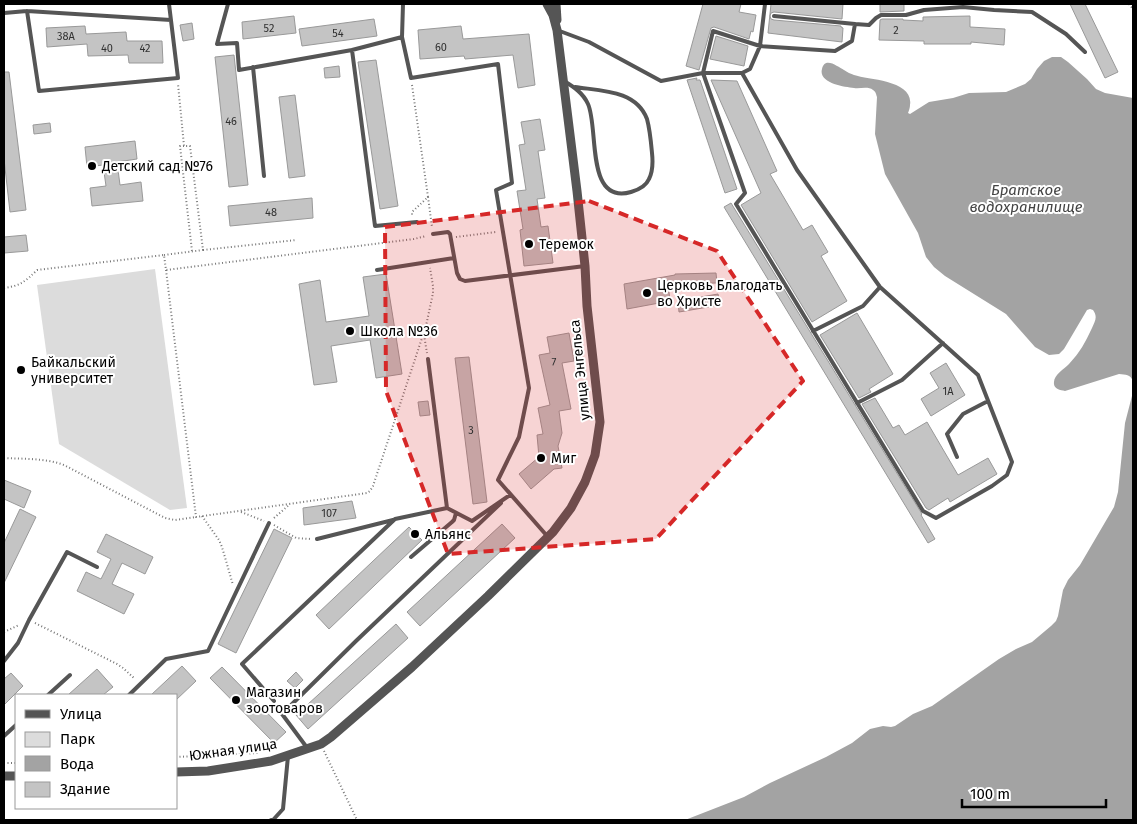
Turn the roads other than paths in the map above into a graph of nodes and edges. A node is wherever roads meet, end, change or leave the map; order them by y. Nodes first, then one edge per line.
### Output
1 (169, 4) edge
2 (228, 4) edge
3 (403, 4) edge
4 (547, 4) edge
5 (556, 4) edge
6 (765, 4) edge
7 (27, 11) junction
8 (4, 13) edge
9 (774, 16) dead end
10 (171, 20) junction
11 (855, 24) junction
12 (557, 30) junction
13 (402, 37) junction
14 (760, 46) junction
15 (352, 50) junction
16 (1085, 52) dead end
17 (253, 67) junction
18 (703, 73) junction
19 (742, 73) junction
20 (563, 80) junction
21 (575, 87) junction
22 (264, 176) dead end
23 (417, 222) road end
24 (433, 234) road end
25 (454, 258) junction
26 (585, 266) junction
27 (377, 270) dead end
28 (510, 276) junction
29 (880, 287) junction
30 (813, 331) junction
31 (943, 343) junction
32 (428, 359) road end
33 (988, 401) junction
34 (857, 404) junction
35 (957, 457) dead end
36 (510, 495) junction
37 (447, 508) junction
38 (456, 513) junction
39 (396, 519) junction
40 (270, 523) road end
41 (548, 537) junction
42 (317, 539) road end
43 (411, 557) dead end
44 (97, 567) dead end
45 (4, 661) edge
46 (70, 675) dead end
47 (49, 694) edge
48 (130, 694) edge
49 (274, 701) dead end
50 (15, 726) edge
51 (4, 736) edge
52 (321, 744) joint
53 (308, 749) junction
54 (288, 756) junction
55 (178, 772) edge
56 (270, 820) edge

1 - 10 lane
2 - 17 lane
3 - 13 lane
4 - 12 street, улица Энгельса
5 - 12 street
6 - 14 lane
7 - 8 lane
7 - 10 lane
7 - 10 lane
9 - 11 lane
11 - 14 lane
11 - 16 lane
12 - 18 lane
12 - 20 street, улица Энгельса
13 - 15 lane
13 - 28 lane
14 - 18 lane
14 - 19 lane
15 - 17 lane
15 - 23 lane
17 - 22 lane
18 - 19 lane
18 - 30 lane
19 - 29 lane
20 - 21 lane
20 - 26 street, улица Энгельса
21 - 21 lane
24 - 25 lane
25 - 27 lane
25 - 28 lane
26 - 28 lane
26 - 41 street, улица Энгельса
28 - 36 lane
29 - 30 lane
29 - 31 lane
30 - 34 lane
31 - 33 lane
31 - 34 lane
32 - 37 lane
33 - 34 lane
33 - 35 lane
36 - 38 lane
36 - 41 lane
36 - 53 lane
37 - 38 lane
37 - 39 lane
38 - 43 lane
39 - 42 lane
39 - 49 lane
40 - 48 lane
41 - 52 street, улица Энгельса
44 - 45 lane
46 - 47 lane
50 - 51 lane
52 - 53 street, Южная улица
53 - 54 street, Южная улица
54 - 55 street, Южная улица
54 - 56 lane

